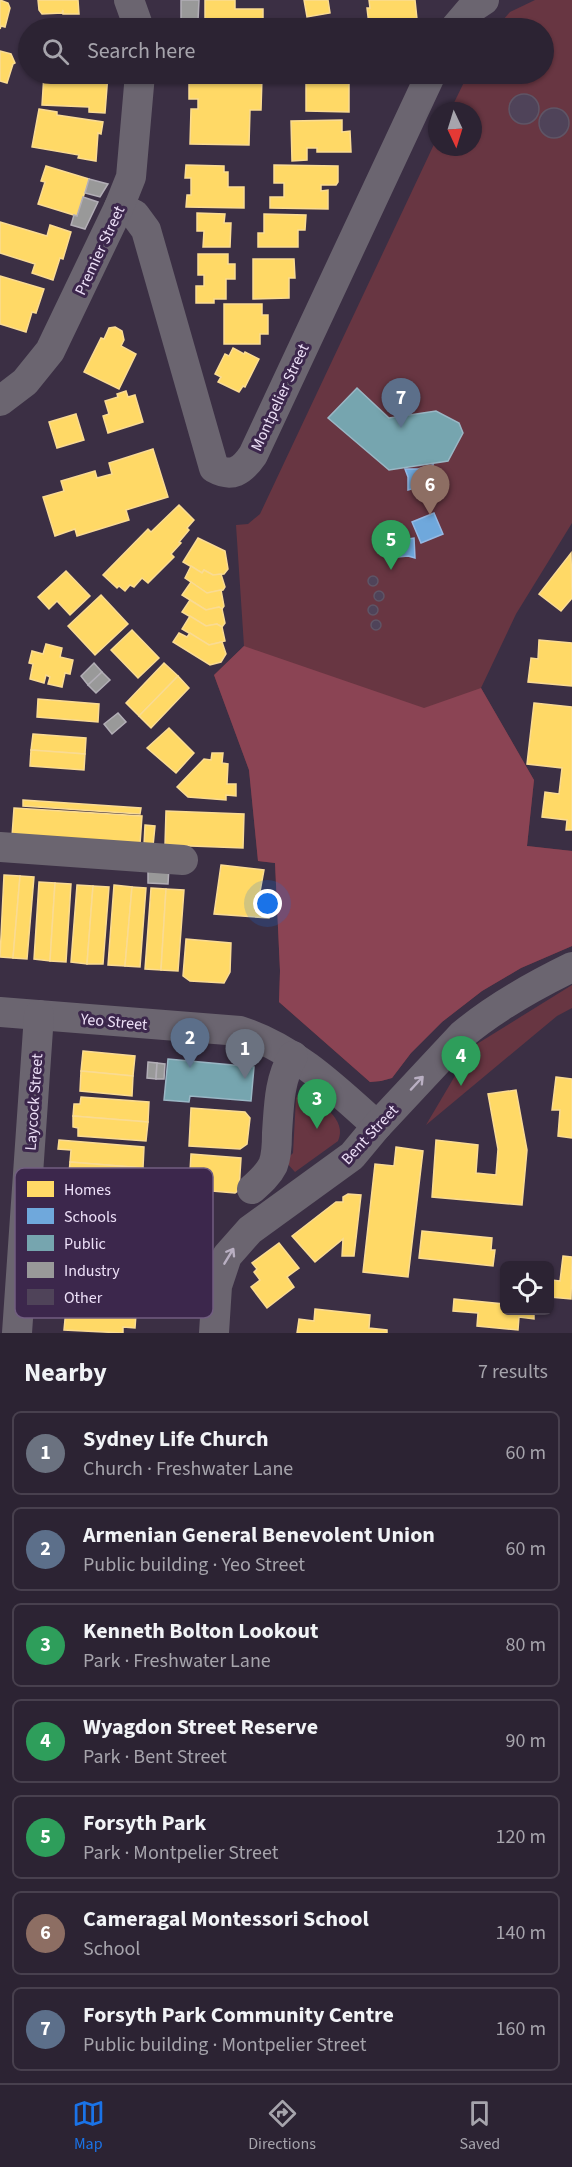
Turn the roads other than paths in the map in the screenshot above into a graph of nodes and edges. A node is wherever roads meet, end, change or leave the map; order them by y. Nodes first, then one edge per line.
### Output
1 (129, 0) edge
2 (484, 0) edge
3 (135, 18) edge
4 (464, 18) edge
5 (139, 84) edge
6 (426, 84) edge
7 (119, 207) junction
8 (0, 401) edge
9 (0, 847) edge
10 (183, 860) dead end
11 (572, 967) edge
12 (0, 1012) edge
13 (39, 1015) junction
14 (293, 1056) junction
15 (377, 1126) junction
16 (28, 1168) edge
17 (252, 1189) dead end
18 (17, 1318) edge
19 (16, 1333) edge
20 (214, 1333) edge

1 - 3 street
2 - 4 street
5 - 7 street, Premier Street
6 - 7 street, Montpelier Street
7 - 8 street, Premier Street
9 - 10 street
15 -> 11 street, Bent Street
12 - 13 street, Yeo Street
13 - 14 street, Yeo Street
13 - 16 street, Laycock Street
14 - 15 street, Yeo Street
14 - 17 street
20 -> 15 street, Bent Street
18 - 19 street, Laycock Street

